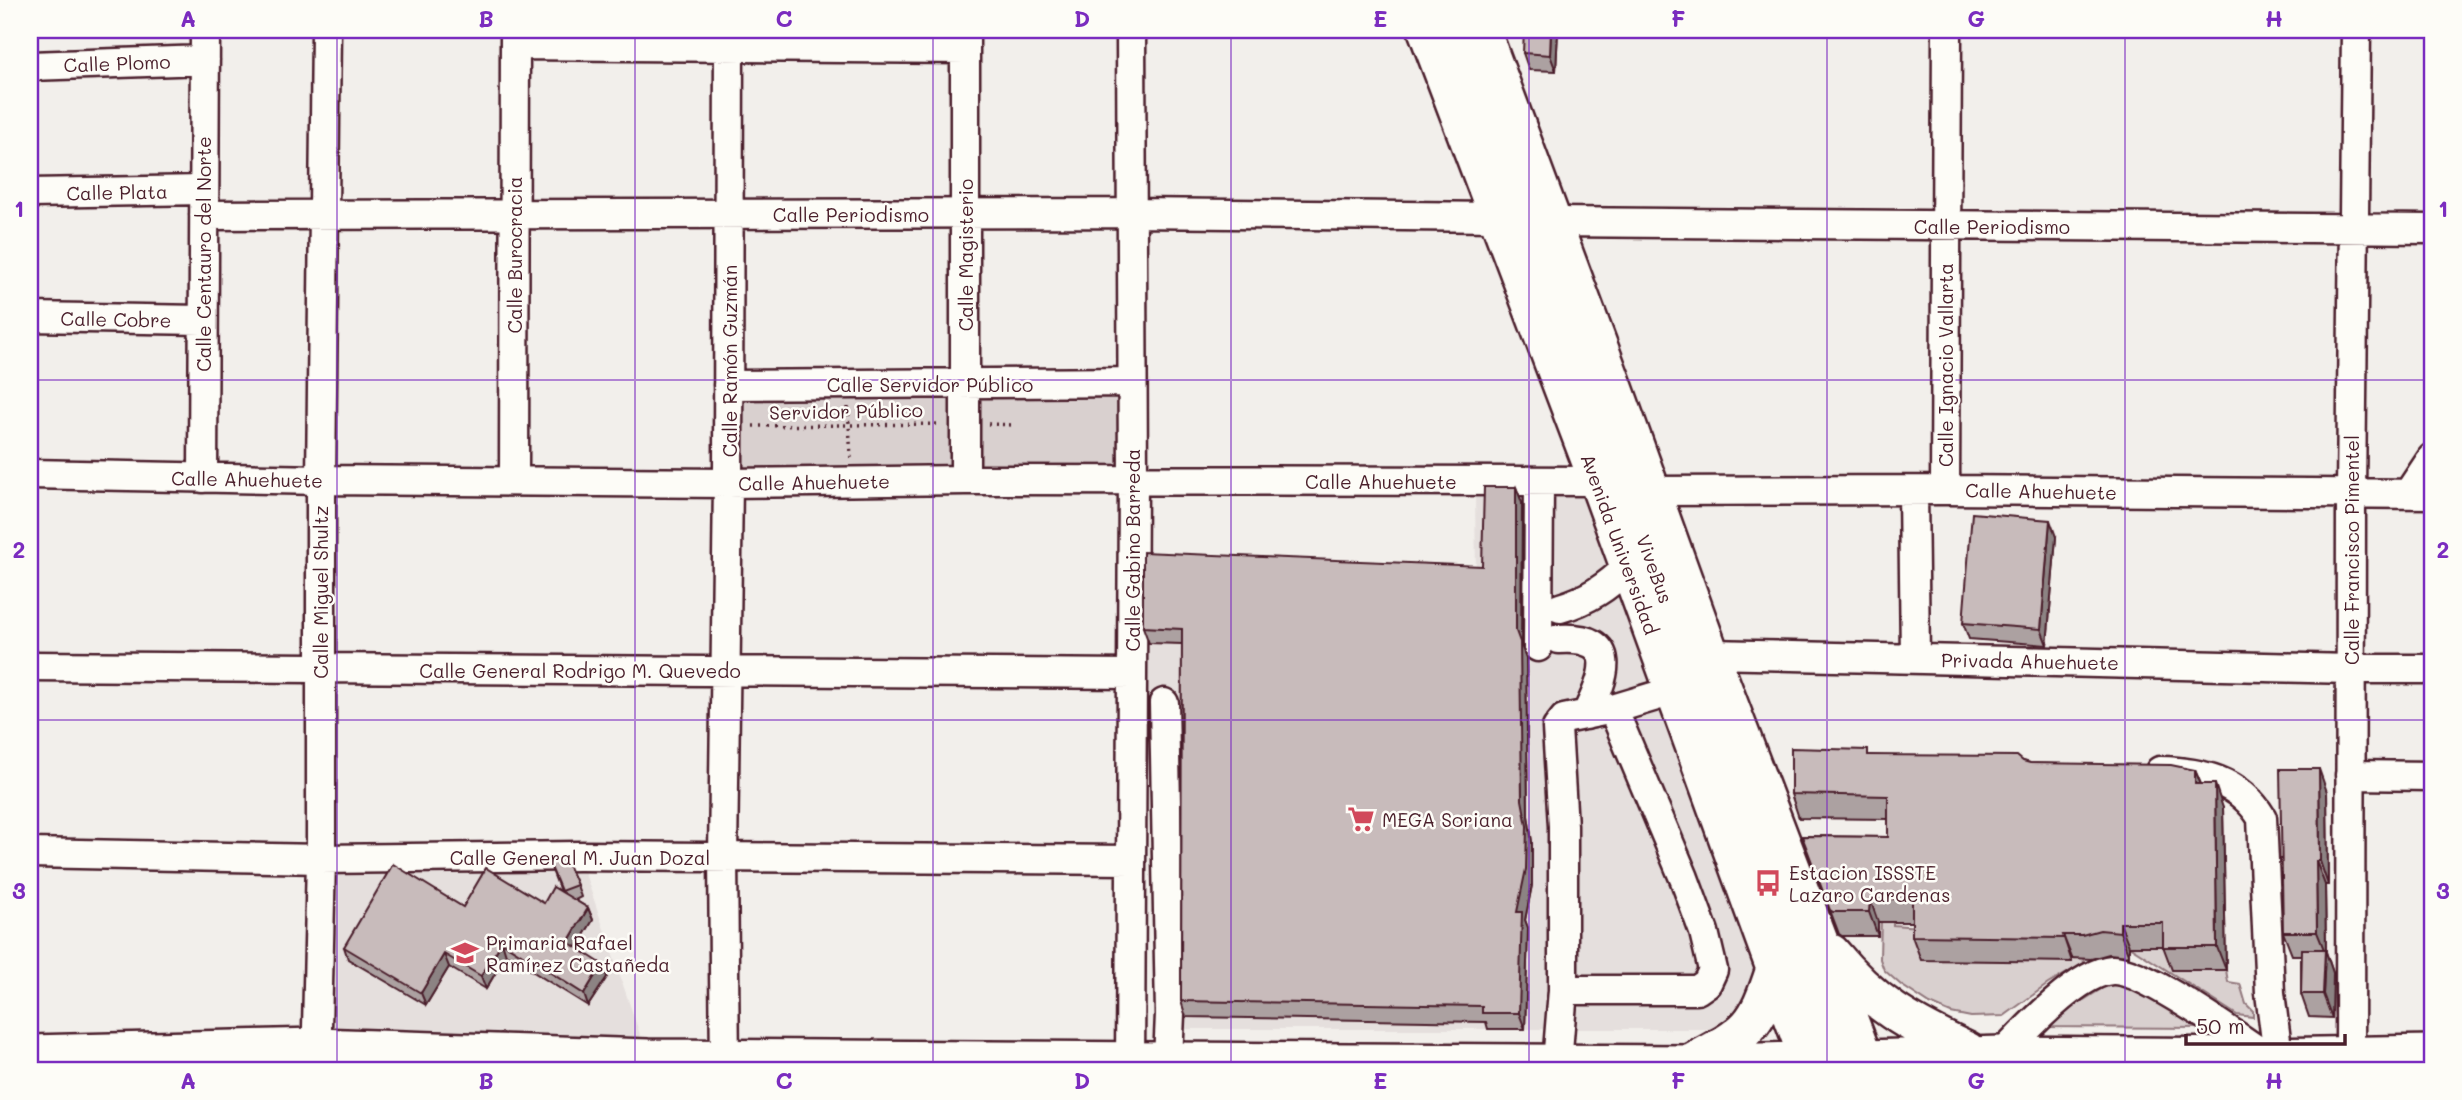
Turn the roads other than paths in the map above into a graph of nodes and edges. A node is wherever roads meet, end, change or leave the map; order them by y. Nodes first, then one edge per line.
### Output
1 (205, 30) edge
2 (326, 30) edge
3 (1131, 30) edge
4 (1427, 30) edge
5 (1455, 30) edge
6 (1481, 30) edge
7 (1947, 30) edge
8 (2356, 30) edge
9 (515, 38) edge
10 (729, 39) edge
11 (965, 40) edge
12 (205, 60) junction
13 (30, 66) edge
14 (30, 193) edge
15 (204, 203) junction
16 (1133, 213) junction
17 (324, 214) junction
18 (729, 214) junction
19 (965, 214) junction
20 (515, 215) junction
21 (1498, 217) junction
22 (1552, 222) junction
23 (1946, 225) junction
24 (2355, 229) junction
25 (2432, 229) edge
26 (30, 317) edge
27 (202, 320) junction
28 (1132, 383) junction
29 (964, 384) junction
30 (729, 385) junction
31 (2432, 458) edge
32 (30, 474) edge
33 (203, 478) junction
34 (321, 480) junction
35 (965, 480) junction
36 (1133, 480) junction
37 (513, 481) junction
38 (1598, 481) junction
39 (1539, 482) junction
40 (728, 483) junction
41 (1945, 490) junction
42 (1650, 491) junction
43 (1913, 491) junction
44 (2351, 494) junction
45 (2420, 494) edge
46 (1628, 567) junction
47 (1560, 608) dead end
48 (1710, 654) junction
49 (1915, 659) junction
50 (30, 666) edge
51 (320, 668) junction
52 (2350, 669) junction
53 (2432, 669) edge
54 (727, 671) junction
55 (1131, 674) junction
56 (1673, 691) junction
57 (1164, 703) dead end
58 (1599, 712) junction
59 (2129, 771) edge
60 (2350, 775) junction
61 (2432, 776) edge
62 (30, 853) edge
63 (723, 857) junction
64 (321, 859) junction
65 (1131, 860) junction
66 (1817, 936) junction
67 (1775, 969) junction
68 (1563, 990) junction
69 (2432, 1054) edge
70 (30, 1055) edge
71 (1990, 1055) junction
72 (2273, 1056) junction
73 (316, 1059) edge
74 (1168, 1060) junction
75 (1557, 1063) junction
76 (2350, 1063) edge
77 (1691, 1064) junction
78 (725, 1065) edge
79 (1130, 1065) edge
80 (1837, 1065) edge
81 (1230, 1066) edge

1 - 12 street, Calle Centauro del Norte
2 - 17 street, Calle Miguel Shultz
3 - 16 street, Calle Gabino Barreda
4 - 21 main road, Avenida Universidad
5 - 80 street, ViveBus
6 - 22 main road
7 - 23 street, Calle Ignacio Vallarta
8 - 24 street, Calle Francisco Pimentel
9 - 10 street
9 - 20 street, Calle Burocracia
10 - 11 street
10 - 18 street, Calle Ramón Guzmán
11 - 19 street, Calle Magisterio
12 - 13 street, Calle Plomo
12 - 15 street, Calle Centauro del Norte
14 - 15 street, Calle Plata
15 - 17 street, Calle Periodismo
15 - 27 street, Calle Centauro del Norte
16 - 19 street, Calle Periodismo
16 - 21 street, Calle Periodismo
16 - 28 street, Calle Gabino Barreda
17 - 20 street, Calle Periodismo
17 - 34 street, Calle Miguel Shultz
18 - 19 street, Calle Periodismo
18 - 20 street, Calle Periodismo
18 - 30 street, Calle Ramón Guzmán
19 - 29 street, Calle Magisterio
20 - 37 street, Calle Burocracia
21 - 38 main road, Avenida Universidad
22 - 23 street, Calle Periodismo
22 - 42 main road
23 - 24 street, Calle Periodismo
23 - 41 street, Calle Ignacio Vallarta
24 - 25 street, Calle Periodismo
24 - 44 street, Calle Francisco Pimentel
26 - 27 street, Calle Cobre
27 - 33 street, Calle Centauro del Norte
28 - 29 street, Calle Servidor Público
28 - 36 street, Calle Gabino Barreda
29 - 30 street, Calle Servidor Público
29 - 35 street, Calle Magisterio
30 - 40 street, Calle Ramón Guzmán
31 - 45 street
32 - 33 street, Calle Ahuehuete
33 - 34 street, Calle Ahuehuete
34 - 37 street, Calle Ahuehuete
34 - 51 street, Calle Miguel Shultz
35 - 36 street, Calle Ahuehuete
35 - 40 street, Calle Ahuehuete
36 - 39 street, Calle Ahuehuete
36 - 55 street, Calle Gabino Barreda
37 - 40 street, Calle Ahuehuete
38 - 39 street, Calle Ahuehuete
38 - 46 main road, Avenida Universidad
39 - 58 street
40 - 54 street, Calle Ramón Guzmán
41 - 43 street, Calle Ahuehuete
41 - 44 street, Calle Ahuehuete
42 - 43 street, Calle Ahuehuete
42 - 48 main road
43 - 49 street
44 - 45 street, Calle Ahuehuete
44 - 52 street, Calle Francisco Pimentel
46 - 47 street
46 - 56 main road, Avenida Universidad
48 - 49 street, Privada Ahuehuete
48 - 66 main road
49 - 52 street, Privada Ahuehuete
50 - 51 street, Calle General Rodrigo M. Quevedo
51 - 54 street, Calle General Rodrigo M. Quevedo
51 - 64 street, Calle Miguel Shultz
52 - 53 street, Privada Ahuehuete
52 - 60 street, Calle Francisco Pimentel
54 - 55 street, Calle General Rodrigo M. Quevedo
54 - 63 street, Calle Ramón Guzmán
55 - 65 street, Calle Gabino Barreda
56 - 58 street
56 - 67 main road, Avenida Universidad
57 - 74 street
58 - 68 street
58 - 68 street
59 - 72 street
60 - 61 street
60 - 76 street, Calle Francisco Pimentel
62 - 64 street, Calle General M. Juan Dozal
63 - 64 street, Calle General M. Juan Dozal
63 - 65 street, Calle General M. Juan Dozal
63 - 78 street, Calle Ramón Guzmán
64 - 73 street, Calle Miguel Shultz
65 - 79 street, Calle Gabino Barreda
66 - 71 main road
66 - 80 main road
67 - 77 main road
67 - 80 main road, Avenida Universidad
68 - 75 street
69 - 76 main road
70 - 73 main road
71 - 72 main road
71 - 72 street
71 - 80 main road
72 - 76 main road
73 - 78 main road
74 - 79 main road
74 - 81 main road
75 - 77 main road
75 - 81 main road
77 - 80 main road
78 - 79 main road

